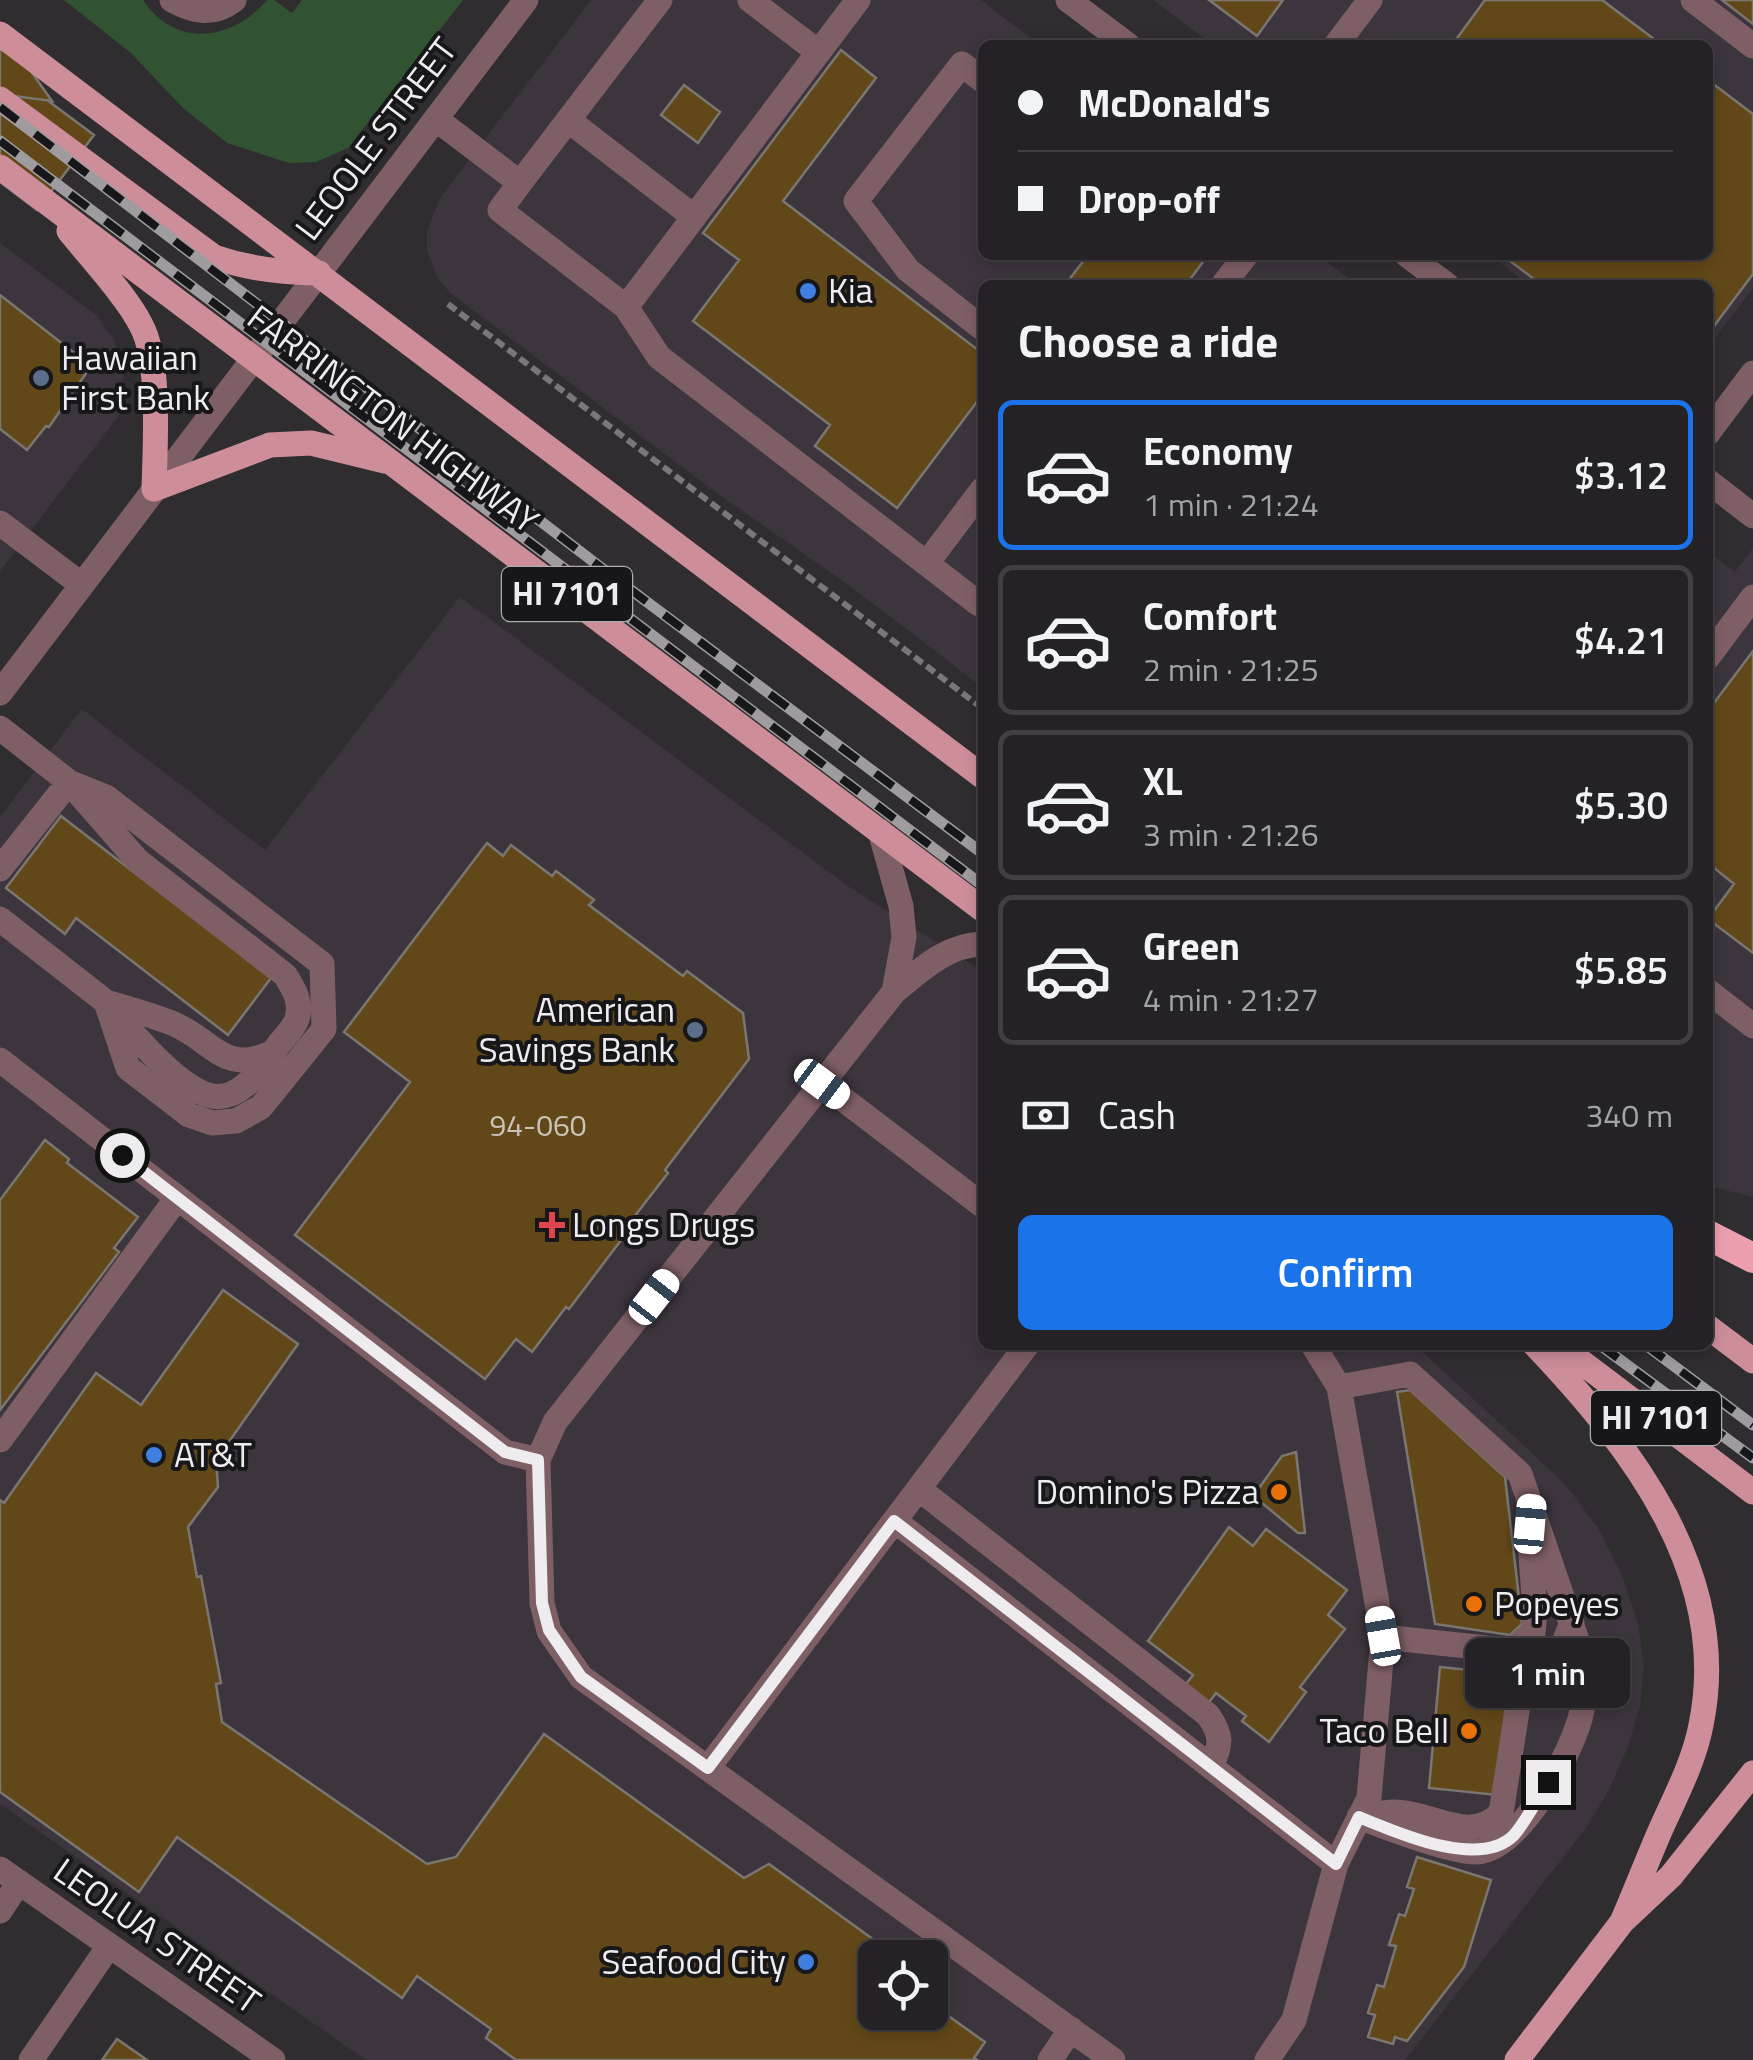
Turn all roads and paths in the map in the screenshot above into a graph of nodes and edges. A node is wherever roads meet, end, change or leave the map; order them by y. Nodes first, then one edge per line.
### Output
1 (172, 0) edge
2 (234, 0) edge
3 (526, 0) edge
4 (660, 0) edge
5 (750, 0) edge
6 (858, 0) edge
7 (1068, 0) edge
8 (1370, 0) edge
9 (1694, 0) edge
10 (0, 34) edge
11 (1121, 40) edge
12 (1340, 40) edge
13 (1753, 46) edge
14 (818, 52) junction
15 (978, 77) edge
16 (0, 99) edge
17 (436, 118) junction
18 (568, 120) junction
19 (0, 167) edge
20 (520, 184) junction
21 (48, 203) junction
22 (694, 216) junction
23 (1242, 260) edge
24 (1414, 260) edge
25 (318, 273) junction
26 (1227, 280) edge
27 (1440, 280) edge
28 (448, 304) dead end
29 (626, 306) junction
30 (978, 325) edge
31 (253, 358) junction
32 (1753, 373) edge
33 (1713, 426) edge
34 (396, 464) junction
35 (1713, 485) edge
36 (154, 489) junction
37 (978, 495) edge
38 (1746, 510) edge
39 (0, 522) edge
40 (927, 563) junction
41 (82, 585) junction
42 (1753, 596) edge
43 (978, 602) edge
44 (1713, 650) edge
45 (1, 689) edge
46 (978, 705) edge
47 (0, 728) edge
48 (978, 773) edge
49 (69, 782) junction
50 (880, 832) junction
51 (0, 870) edge
52 (978, 906) edge
53 (0, 919) edge
54 (978, 944) edge
55 (894, 992) junction
56 (1713, 995) edge
57 (106, 1002) junction
58 (1753, 1026) edge
59 (274, 1052) junction
60 (0, 1060) edge
61 (822, 1084) junction
62 (177, 1198) junction
63 (978, 1202) edge
64 (1713, 1238) edge
65 (1753, 1258) edge
66 (1713, 1331) edge
67 (1024, 1350) edge
68 (1316, 1350) edge
69 (1540, 1350) edge
70 (1566, 1350) edge
71 (1753, 1361) edge
72 (1339, 1387) junction
73 (0, 1440) edge
74 (538, 1460) junction
75 (919, 1489) junction
76 (1753, 1492) edge
77 (1532, 1502) junction
78 (894, 1521) junction
79 (1572, 1623) junction
80 (1383, 1636) junction
81 (1211, 1766) junction
82 (708, 1768) junction
83 (1753, 1773) edge
84 (1359, 1817) junction
85 (1336, 1864) junction
86 (9, 1876) edge
87 (0, 1911) edge
88 (1622, 1922) junction
89 (109, 1946) junction
90 (1071, 2030) junction
91 (31, 2060) edge
92 (273, 2060) edge
93 (1050, 2060) edge
94 (1113, 2060) edge
95 (1267, 2060) edge
96 (1517, 2060) edge

1 - 2 street
3 - 17 street, LEOOLE STREET
4 - 18 street
5 - 14 street
6 - 14 street
7 - 11 street
8 - 12 street
9 - 13 street
10 - 25 main road, FARRINGTON HIGHWAY / HI 7101
14 - 22 street
15 - 30 street
16 - 25 main road
17 - 20 street
17 - 25 street, LEOOLE STREET
18 - 20 street
18 - 22 street
19 - 21 main road, FARRINGTON HIGHWAY / HI 7101
20 - 29 street
21 - 31 main road, FARRINGTON HIGHWAY / HI 7101
21 - 36 main road
22 - 29 street
23 - 26 street
24 - 27 street
25 - 31 street, LEOOLE STREET
25 - 48 main road, FARRINGTON HIGHWAY / HI 7101
28 - 46 path
29 - 40 street
31 - 34 main road, FARRINGTON HIGHWAY / HI 7101
31 - 36 street, LEOOLE STREET
32 - 33 street
34 - 36 main road
34 - 50 main road, FARRINGTON HIGHWAY / HI 7101
35 - 38 street
36 - 41 street, LEOOLE STREET
37 - 40 street
39 - 41 street
40 - 43 street
41 - 45 street, LEOOLE STREET
42 - 44 street
47 - 49 street
49 - 51 street
49 - 57 street
49 - 59 street
50 - 52 main road, FARRINGTON HIGHWAY / HI 7101
50 - 55 street
53 - 57 street
54 - 55 street
55 - 61 street
56 - 58 street
57 - 59 street
57 - 59 street
60 - 62 street
61 - 63 street
61 - 74 street
62 - 73 street
62 - 74 street
64 - 65 highway
66 - 71 main road, HI 7101
67 - 75 street
68 - 72 street
69 - 88 main road
70 - 76 main road, HI 7101
72 - 77 street
72 - 80 street
74 - 82 street
75 - 78 street
75 - 81 street
77 - 79 street
77 - 80 street
78 - 81 street
78 - 82 street
79 - 84 street
79 - 84 street
80 - 84 street
81 - 85 street
82 - 90 street
83 - 88 main road
84 - 85 street
85 - 95 street
86 - 87 street
86 - 89 street, LEOLUA STREET
88 - 96 main road
89 - 91 street
89 - 92 street, LEOLUA STREET
90 - 93 street
90 - 94 street

